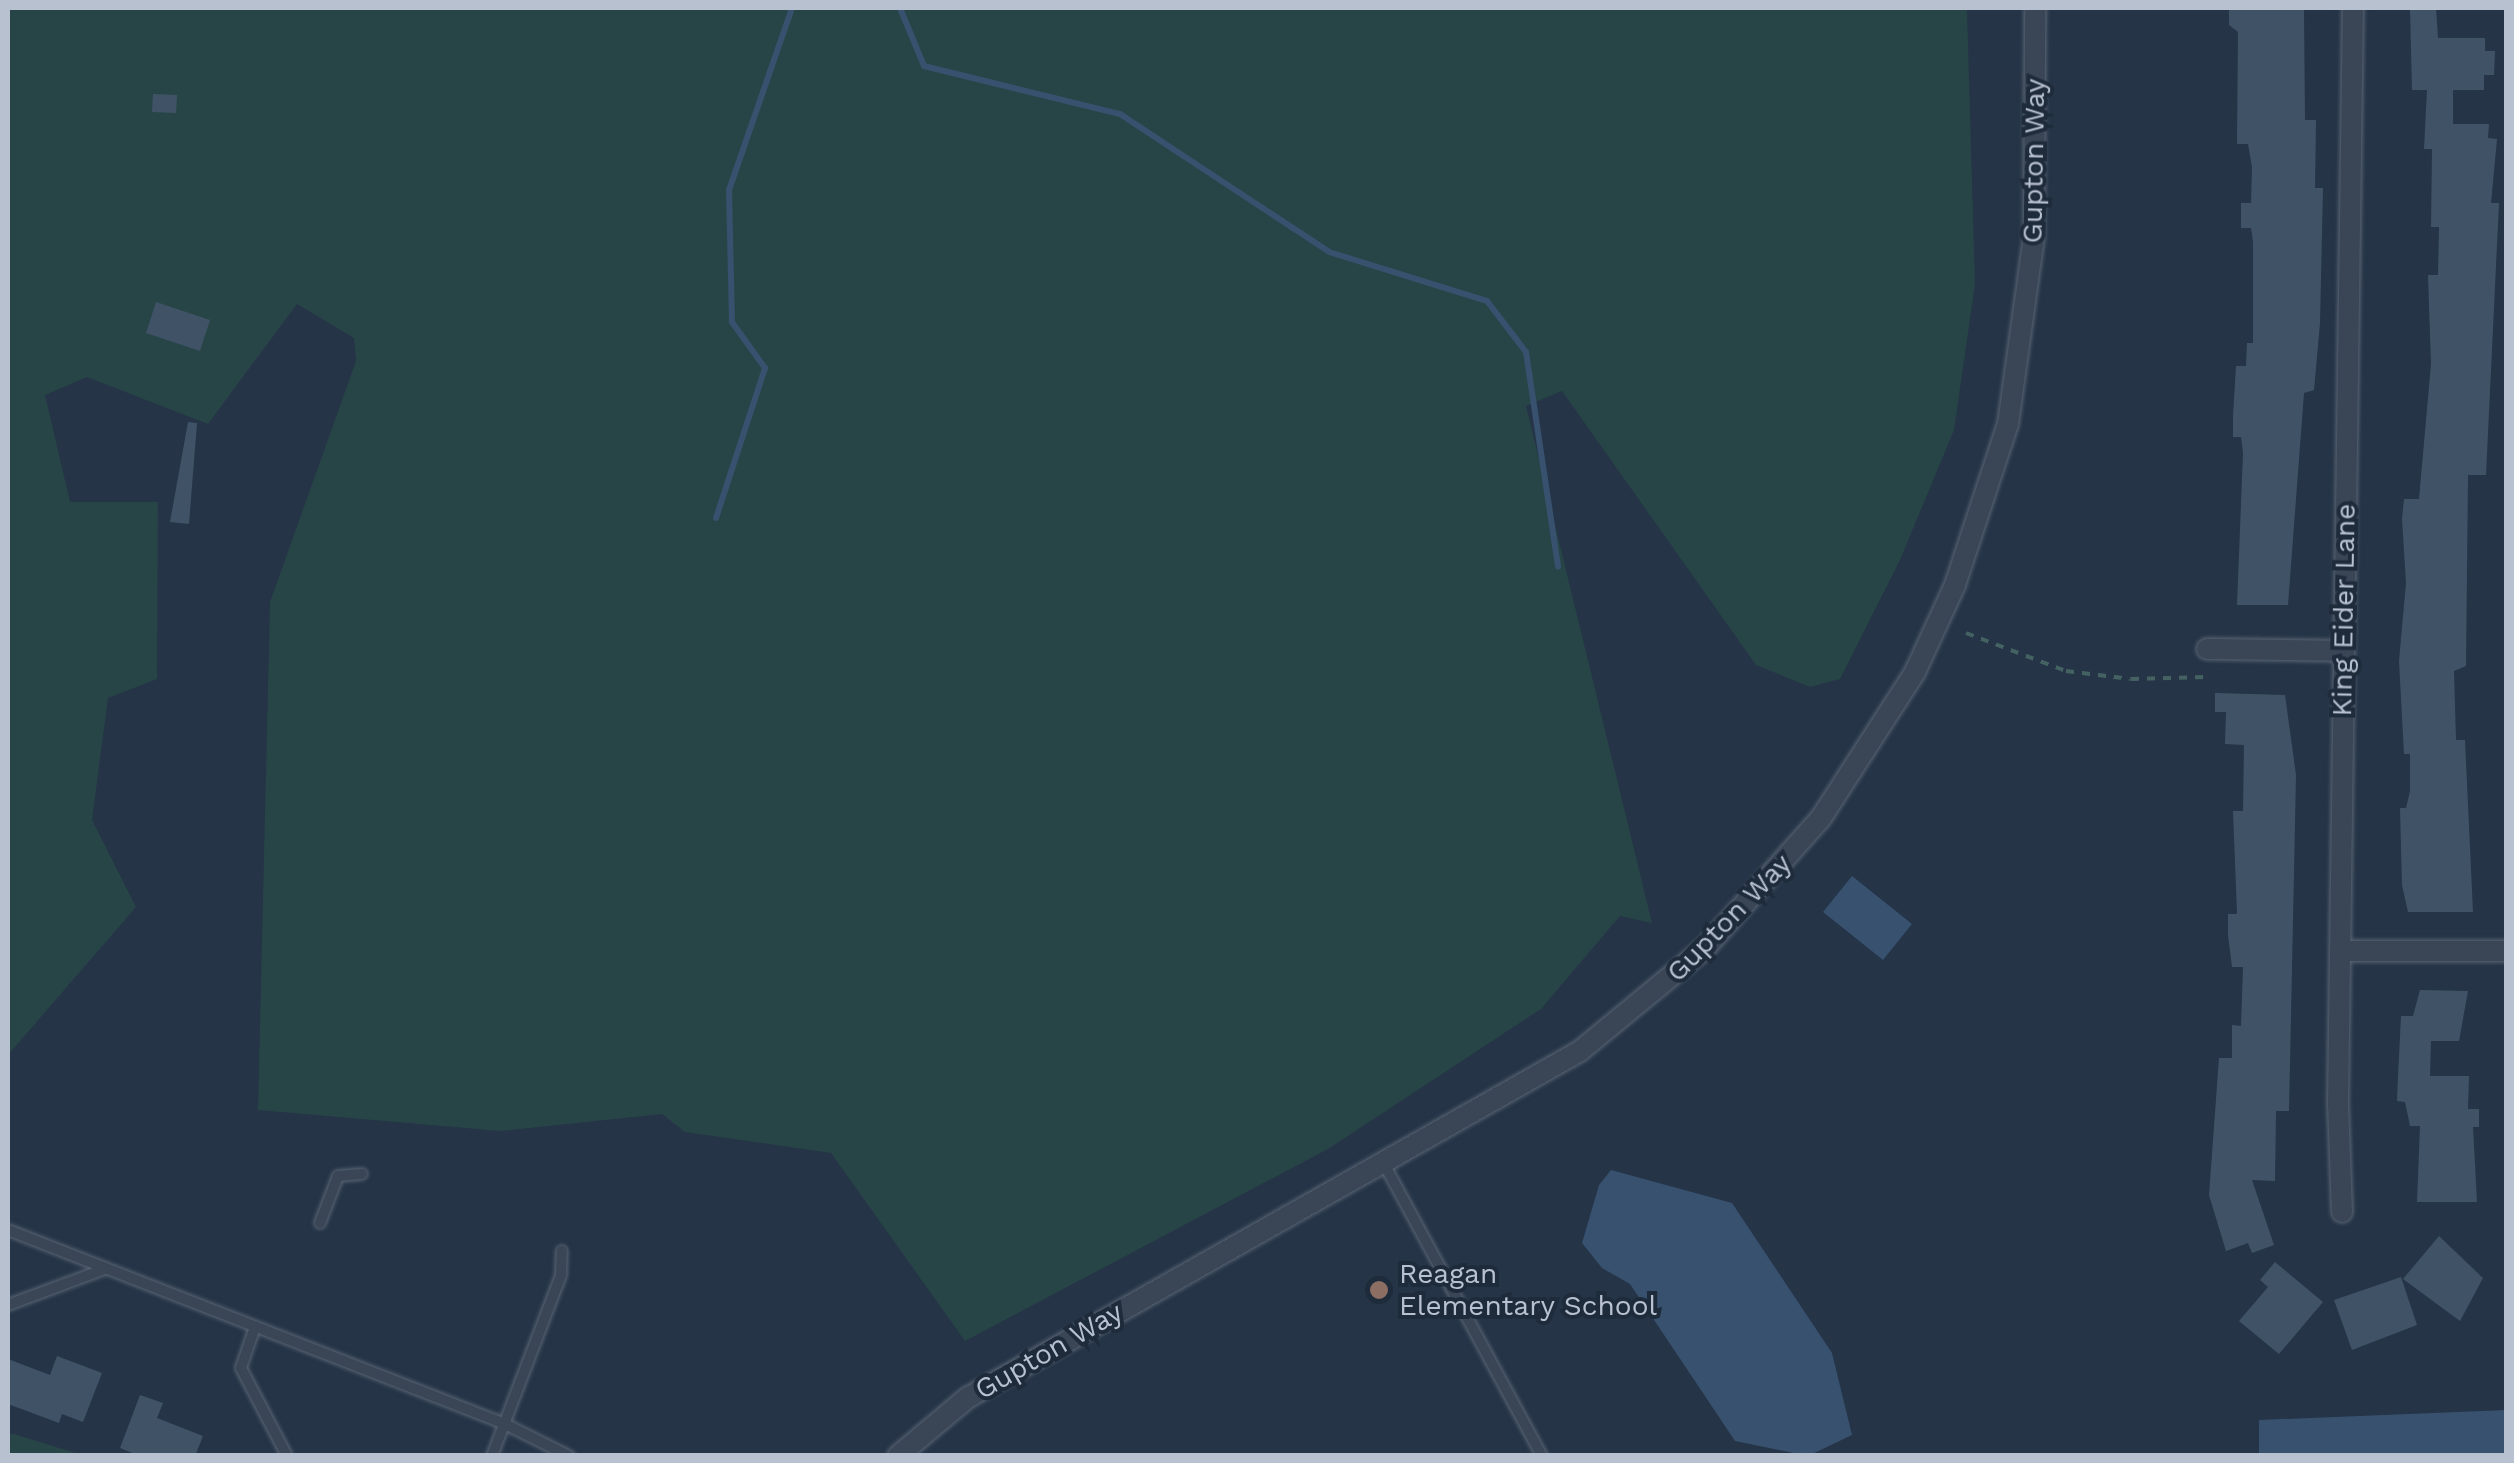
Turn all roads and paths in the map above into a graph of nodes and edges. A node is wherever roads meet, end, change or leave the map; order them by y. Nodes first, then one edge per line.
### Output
1 (2036, 8) edge
2 (2353, 8) edge
3 (1966, 633) dead end
4 (2207, 649) dead end
5 (2344, 651) junction
6 (2207, 676) dead end
7 (2340, 951) junction
8 (2506, 951) edge
9 (1383, 1162) junction
10 (362, 1174) dead end
11 (2342, 1212) dead end
12 (320, 1224) dead end
13 (8, 1230) edge
14 (562, 1250) dead end
15 (106, 1269) junction
16 (8, 1305) edge
17 (255, 1327) junction
18 (504, 1424) junction
19 (287, 1456) edge
20 (492, 1456) edge
21 (569, 1456) edge
22 (898, 1456) edge
23 (1542, 1456) edge

1 - 9 street, Gupton Way
2 - 5 street, King Eider Lane
3 - 6 path
4 - 5 street
5 - 7 street, King Eider Lane
7 - 8 street
7 - 11 street, King Eider Lane
9 - 22 street, Gupton Way
9 - 23 lane
10 - 12 lane
13 - 15 lane
14 - 18 lane
15 - 16 lane
15 - 17 lane
17 - 18 lane
17 - 19 lane
18 - 20 lane
18 - 21 lane

